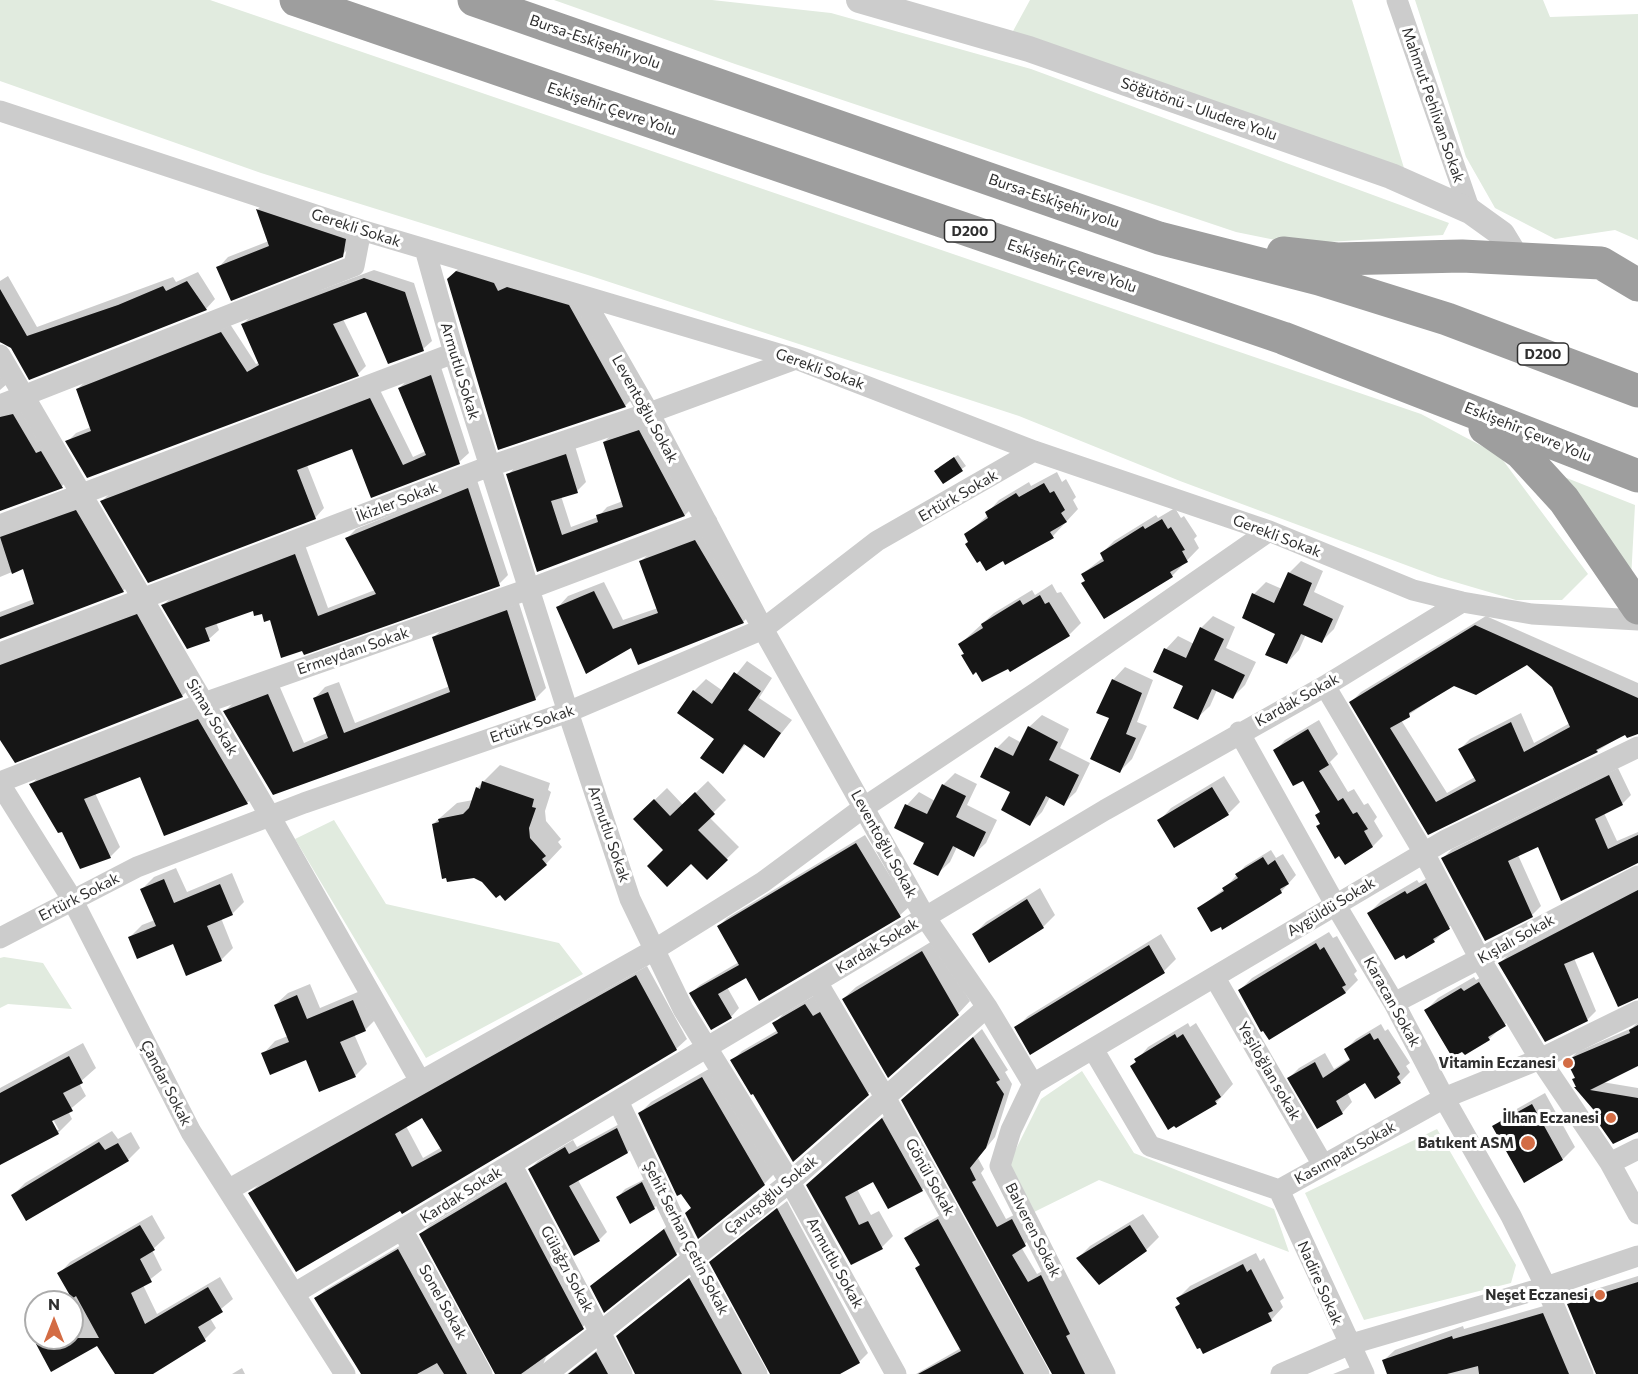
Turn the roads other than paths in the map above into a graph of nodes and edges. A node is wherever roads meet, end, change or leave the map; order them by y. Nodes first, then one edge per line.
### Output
1 (296, 0) edge
2 (474, 0) edge
3 (859, 0) edge
4 (1397, 0) edge
5 (0, 111) edge
6 (1470, 211) junction
7 (361, 230) junction
8 (1160, 238) junction
9 (424, 249) junction
10 (1516, 257) junction
11 (1638, 285) edge
12 (582, 296) junction
13 (453, 352) junction
14 (0, 355) edge
15 (796, 358) junction
16 (1638, 391) edge
17 (23, 395) junction
18 (1450, 401) junction
19 (0, 405) edge
20 (649, 413) junction
21 (1034, 451) junction
22 (490, 466) junction
23 (1638, 476) edge
24 (81, 495) junction
25 (707, 522) junction
26 (0, 525) edge
27 (1269, 531) junction
28 (529, 589) junction
29 (142, 600) junction
30 (1462, 602) junction
31 (1638, 608) edge
32 (1638, 621) edge
33 (762, 628) junction
34 (0, 653) edge
35 (1325, 686) junction
36 (204, 703) junction
37 (568, 712) junction
38 (1239, 732) junction
39 (1638, 747) edge
40 (0, 783) edge
41 (863, 808) junction
42 (270, 816) junction
43 (1424, 853) junction
44 (1638, 876) edge
45 (72, 899) junction
46 (1335, 904) junction
47 (925, 917) junction
48 (0, 938) edge
49 (654, 950) junction
50 (1480, 959) junction
51 (1215, 978) junction
52 (817, 982) junction
53 (1394, 1003) junction
54 (987, 1007) junction
55 (1638, 1011) edge
56 (708, 1047) junction
57 (1093, 1049) junction
58 (1540, 1059) junction
59 (420, 1081) junction
60 (1033, 1084) junction
61 (885, 1097) junction
62 (1444, 1098) junction
63 (618, 1101) junction
64 (1638, 1149) edge
65 (1610, 1163) junction
66 (511, 1164) junction
67 (1323, 1165) junction
68 (790, 1182) junction
69 (228, 1190) junction
70 (1279, 1191) junction
71 (1638, 1214) edge
72 (403, 1231) junction
73 (692, 1257) junction
74 (1638, 1257) edge
75 (1546, 1287) junction
76 (295, 1293) junction
77 (601, 1334) junction
78 (1348, 1345) junction
79 (345, 1374) edge
80 (482, 1374) edge
81 (547, 1374) edge
82 (622, 1374) edge
83 (757, 1374) edge
84 (896, 1374) edge
85 (1039, 1374) edge
86 (1105, 1374) edge
87 (1281, 1374) edge
88 (1364, 1374) edge
89 (1582, 1374) edge

1 - 18 highway, Eskişehir Çevre Yolu / D200
2 - 8 highway, Bursa-Eskişehir yolu / D200
3 - 6 street, Söğütönü - Uludere Yolu
4 - 6 street, Mahmut Pehlivan Sokak
5 - 7 street, Gerekli Sokak
6 - 10 street, Söğütönü - Uludere Yolu
7 - 9 street, Gerekli Sokak
7 - 17 street
8 - 10 highway
8 - 16 highway, Bursa-Eskişehir yolu / D200
9 - 12 street, Gerekli Sokak
9 - 13 street, Armutlu Sokak
10 - 11 highway
12 - 15 street, Gerekli Sokak
12 - 20 street, Leventoğlu Sokak
13 - 22 street, Armutlu Sokak
13 - 24 street
14 - 17 street, Simav Sokak
15 - 20 street, İkizler Sokak
15 - 21 street, Gerekli Sokak
17 - 19 street
17 - 24 street, Simav Sokak
18 - 23 highway, Eskişehir Çevre Yolu / D200
18 - 31 highway
20 - 22 street, İkizler Sokak
20 - 25 street, Leventoğlu Sokak
21 - 27 street, Gerekli Sokak
21 - 33 street, Ertürk Sokak
22 - 28 street, Armutlu Sokak
22 - 29 street, İkizler Sokak
24 - 26 street
24 - 29 street, Simav Sokak
25 - 28 street, Ermeydanı Sokak
25 - 33 street, Leventoğlu Sokak
27 - 30 street, Gerekli Sokak
27 - 41 street
28 - 36 street, Ermeydanı Sokak
28 - 37 street, Armutlu Sokak
29 - 34 street, İkizler Sokak
29 - 36 street, Simav Sokak
30 - 32 street, Gerekli Sokak
30 - 35 street, Kardak Sokak
33 - 37 street, Ertürk Sokak
33 - 41 street, Leventoğlu Sokak
35 - 38 street, Kardak Sokak
35 - 43 street
36 - 40 street, Ermeydanı Sokak
36 - 42 street, Simav Sokak
37 - 42 street, Ertürk Sokak
37 - 49 street, Armutlu Sokak
38 - 46 street, Karacan Sokak
38 - 47 street, Kardak Sokak
39 - 43 street, Aygüldü Sokak
40 - 45 street, Çandar Sokak
41 - 47 street, Leventoğlu Sokak
41 - 49 street
42 - 45 street, Ertürk Sokak
42 - 59 street, Simav Sokak
43 - 46 street, Aygüldü Sokak
43 - 50 street
44 - 50 street, Kışlalı Sokak
45 - 48 street, Ertürk Sokak
45 - 69 street, Çandar Sokak
46 - 51 street, Aygüldü Sokak
46 - 53 street, Karacan Sokak
47 - 52 street, Kardak Sokak
47 - 54 street, Leventoğlu Sokak
49 - 56 street, Armutlu Sokak
49 - 59 street
50 - 53 street, Kışlalı Sokak
50 - 58 street
51 - 57 street, Aygüldü Sokak
51 - 67 street, Yeşiloğlan sokak
52 - 56 street, Kardak Sokak
52 - 61 street, Gönül Sokak
53 - 62 street, Karacan Sokak
54 - 60 street, Leventoğlu Sokak
54 - 61 street, Çavuşoğlu Sokak
55 - 58 street, Kasımpatı Sokak
56 - 63 street, Kardak Sokak
56 - 68 street, Armutlu Sokak
57 - 60 street, Aygüldü Sokak
57 - 70 street, Kasımpatı Sokak
58 - 62 street, Kasımpatı Sokak
58 - 65 street
59 - 69 street
60 - 86 street, Balveren Sokak
61 - 68 street, Çavuşoğlu Sokak
61 - 85 street, Gönül Sokak
62 - 67 street, Kasımpatı Sokak
62 - 75 street, Karacan Sokak
63 - 66 street, Kardak Sokak
63 - 73 street, Şehit Serhan Çetin Sokak
64 - 65 street
65 - 71 street
66 - 72 street, Kardak Sokak
66 - 77 street, Gülağzı Sokak
67 - 70 street, Kasımpatı Sokak
68 - 73 street, Çavuşoğlu Sokak
68 - 84 street, Armutlu Sokak
69 - 76 street, Çandar Sokak
70 - 78 street, Nadire Sokak
72 - 76 street, Kardak Sokak
72 - 80 street, Sonel Sokak
73 - 77 street, Çavuşoğlu Sokak
73 - 83 street, Şehit Serhan Çetin Sokak
74 - 75 street
75 - 78 street
75 - 89 street, Karacan Sokak
76 - 79 street, Çandar Sokak
77 - 81 street, Çavuşoğlu Sokak
77 - 82 street, Gülağzı Sokak
78 - 87 street
78 - 88 street, Nadire Sokak

